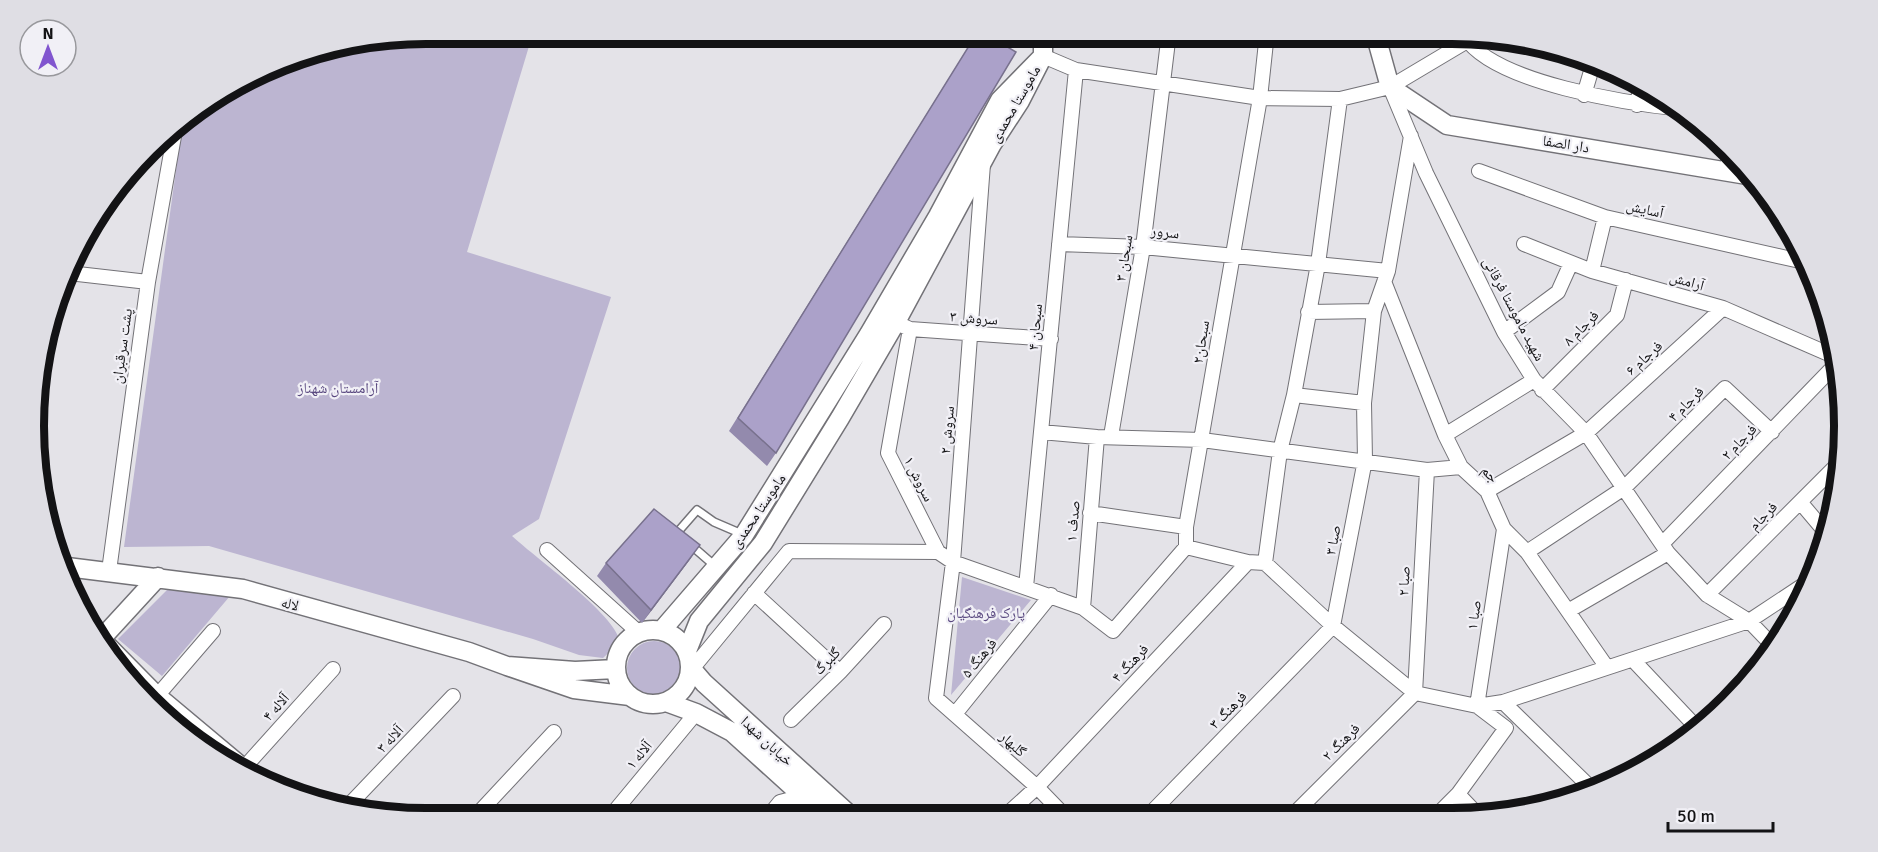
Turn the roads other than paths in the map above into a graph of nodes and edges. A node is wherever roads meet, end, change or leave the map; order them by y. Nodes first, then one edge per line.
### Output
1 (1043, 44) edge
2 (1168, 44) edge
3 (1266, 44) edge
4 (1378, 44) edge
5 (1459, 44) edge
6 (1475, 44) edge
7 (1043, 56) junction
8 (1076, 70) junction
9 (1591, 70) edge
10 (1164, 84) junction
11 (1390, 87) junction
12 (1639, 93) edge
13 (1584, 95) junction
14 (1260, 98) junction
15 (1340, 99) junction
16 (1637, 105) junction
17 (1664, 107) edge
18 (1411, 136) junction
19 (174, 138) edge
20 (1728, 162) edge
21 (983, 163) junction
22 (1479, 171) dead end
23 (1725, 172) junction
24 (1740, 174) edge
25 (1605, 217) junction
26 (1059, 244) junction
27 (1524, 244) dead end
28 (1143, 247) junction
29 (1231, 256) junction
30 (1796, 260) edge
31 (1571, 263) junction
32 (1317, 264) junction
33 (1592, 271) junction
34 (76, 274) edge
35 (1386, 277) junction
36 (1626, 280) junction
37 (148, 282) junction
38 (1724, 308) junction
39 (1374, 311) junction
40 (1308, 312) junction
41 (903, 325) junction
42 (1504, 332) junction
43 (971, 335) junction
44 (1051, 339) junction
45 (1828, 354) edge
46 (1830, 368) edge
47 (1538, 385) junction
48 (1294, 395) junction
49 (1364, 403) junction
50 (1041, 432) junction
51 (1772, 432) junction
52 (1586, 433) junction
53 (1445, 435) junction
54 (1104, 437) junction
55 (1202, 440) junction
56 (1280, 451) junction
57 (1365, 460) junction
58 (1461, 467) junction
59 (1427, 470) junction
60 (1832, 471) edge
61 (1624, 488) junction
62 (1487, 492) junction
63 (1801, 503) junction
64 (1090, 513) junction
65 (1186, 527) junction
66 (1820, 527) edge
67 (1504, 529) junction
68 (744, 535) junction
69 (1186, 548) junction
70 (1665, 549) junction
71 (547, 550) dead end
72 (938, 552) junction
73 (1527, 552) junction
74 (953, 561) junction
75 (1248, 562) junction
76 (1265, 563) junction
77 (71, 567) edge
78 (717, 568) junction
79 (109, 571) junction
80 (158, 577) junction
81 (1026, 587) junction
82 (1798, 589) edge
83 (754, 593) junction
84 (1051, 595) junction
85 (1707, 595) junction
86 (1083, 608) junction
87 (1568, 611) junction
88 (1749, 621) junction
89 (884, 624) dead end
90 (1333, 626) junction
91 (102, 628) edge
92 (662, 630) junction
93 (213, 631) dead end
94 (638, 632) junction
95 (1768, 641) edge
96 (690, 660) junction
97 (1634, 661) junction
98 (507, 666) junction
99 (1606, 666) junction
100 (333, 669) dead end
101 (616, 669) junction
102 (840, 672) junction
103 (1415, 693) junction
104 (156, 696) edge
105 (453, 696) dead end
106 (630, 696) junction
107 (936, 698) joint
108 (666, 702) junction
109 (1503, 702) junction
110 (1477, 706) junction
111 (696, 713) junction
112 (955, 714) junction
113 (791, 720) dead end
114 (1692, 723) edge
115 (554, 732) dead end
116 (249, 765) edge
117 (1586, 784) edge
118 (1037, 787) junction
119 (808, 790) junction
120 (1458, 794) junction
121 (353, 801) edge
122 (483, 808) edge
123 (617, 808) edge
124 (775, 808) edge
125 (807, 808) edge
126 (820, 808) edge
127 (837, 808) edge
128 (1014, 808) edge
129 (1057, 808) edge
130 (1157, 808) edge
131 (1300, 808) edge
132 (1444, 808) edge
133 (1471, 808) edge

1 - 7 main road
2 - 10 street, سبحان ۳
3 - 14 street, سبحان۲
4 - 11 main road
5 - 11 street
6 - 13 street
7 - 8 street
7 - 21 main road, ماموستا محمدی
7 - 68 main road, ماموستا محمدی
8 - 10 street
8 - 26 street, سبحان ۴
9 - 13 street
10 - 14 street
10 - 28 street, سبحان ۳
11 - 15 street
11 - 18 street, شهید ماموستا فرقانی
11 - 23 main road, دار الصفا
12 - 16 street
13 - 16 street
14 - 15 street
14 - 29 street, سبحان۲
15 - 32 street
16 - 17 street
18 - 35 street, صبا ۳
18 - 42 street, شهید ماموستا فرقانی
19 - 37 street, پشت سرقبران
20 - 23 street
21 - 41 main road, ماموستا محمدی
21 - 43 street, سروش ۲
22 - 25 street, آسایش
23 - 24 main road, دار الصفا
25 - 30 street, آسایش
25 - 33 street
26 - 28 street, سرور
26 - 44 street, سبحان ۴
27 - 31 street, آرامش
28 - 29 street, سرور
28 - 54 street, سبحان ۳
29 - 32 street, سرور
29 - 55 street, سبحان۲
31 - 33 street, آرامش
31 - 42 street
32 - 35 street, سرور
32 - 40 street
33 - 36 street, آرامش
34 - 37 street
35 - 39 street, صبا ۳
35 - 53 street, جم
36 - 38 street, آرامش
36 - 47 street, فرجام ۸
37 - 79 street, پشت سرقبران
38 - 45 street, آرامش
38 - 52 street, فرجام ۶
39 - 40 street
39 - 49 street, صبا ۳
40 - 48 street
41 - 43 street, سروش ۳
41 - 72 street, سروش ۱
41 - 96 main road, ماموستا محمدی
42 - 47 street, شهید ماموستا فرقانی
43 - 44 street, سروش ۳
43 - 74 street, سروش ۲
44 - 50 street, سبحان ۴
46 - 51 street, فرجام ۲
47 - 52 street, شهید ماموستا فرقانی
47 - 53 street, فرجام ۸
48 - 49 street
48 - 56 street
49 - 57 street, صبا ۳
50 - 54 street
50 - 81 street, سبحان ۴
51 - 61 street, فرجام ۴
51 - 70 street, فرجام ۲
52 - 61 street, شهید ماموستا فرقانی
52 - 62 street, فرجام ۶
53 - 58 street, جم
54 - 55 street
54 - 64 street, صدف ۱
55 - 56 street
55 - 65 street, سبحان۲
56 - 57 street
56 - 76 street
57 - 59 street
57 - 90 street, صبا ۳
58 - 59 street
58 - 62 street, جم
59 - 103 street, صبا ۲
60 - 63 street, فرجام
61 - 70 street, شهید ماموستا فرقانی
61 - 73 street
62 - 67 street, جم
63 - 66 street
63 - 85 street, فرجام
64 - 65 street
64 - 86 street, صدف ۱
65 - 69 street, سبحان۲
67 - 73 street, جم
67 - 110 street, صبا ۱
68 - 78 main road, ماموستا محمدی
68 - 78 lane
69 - 75 street
69 - 86 street
70 - 85 street, شهید ماموستا فرقانی
70 - 87 street, فرجام ۲
71 - 94 street
72 - 74 street
72 - 83 street
73 - 87 street, جم
74 - 81 street
74 - 107 street, سروش ۲
75 - 76 street
75 - 118 street, فرهنگ ۴
76 - 90 street
77 - 79 main road, لاله
78 - 92 main road, ماموستا محمدی
79 - 80 main road, لاله
80 - 91 main road
80 - 98 main road, لاله
81 - 84 street
82 - 88 street
83 - 96 street
83 - 102 street
84 - 86 street
84 - 112 street, فرهنگ ۵
85 - 88 street, شهید ماموستا فرقانی
87 - 99 street, جم
88 - 95 street, شهید ماموستا فرقانی
88 - 97 street
89 - 102 street, گلبرگ
90 - 103 street
90 - 130 street, فرهنگ ۳
92 - 94 main road
92 - 96 main road
93 - 104 street
94 - 101 main road
96 - 108 main road
96 - 119 main road, خیابان شهدا
97 - 99 street
97 - 114 street
98 - 101 main road
98 - 106 main road
99 - 109 street
100 - 116 street, آلاله ۴
101 - 106 main road
102 - 113 street, گلبرگ
103 - 110 street
103 - 131 street, فرهنگ ۲
105 - 121 street, آلاله ۳
106 - 108 main road
107 - 112 street, گلبهار
108 - 111 main road, خیابان شهدا
109 - 110 street
109 - 117 street
110 - 120 street
111 - 119 main road, خیابان شهدا
111 - 123 street, آلاله ۱
112 - 118 street, گلبهار
115 - 122 street
118 - 128 street, فرهنگ ۴
118 - 129 street, گلبهار
119 - 124 street
119 - 125 street
119 - 126 main road, خیابان شهدا
119 - 127 main road, خیابان شهدا
120 - 132 street
120 - 133 street

